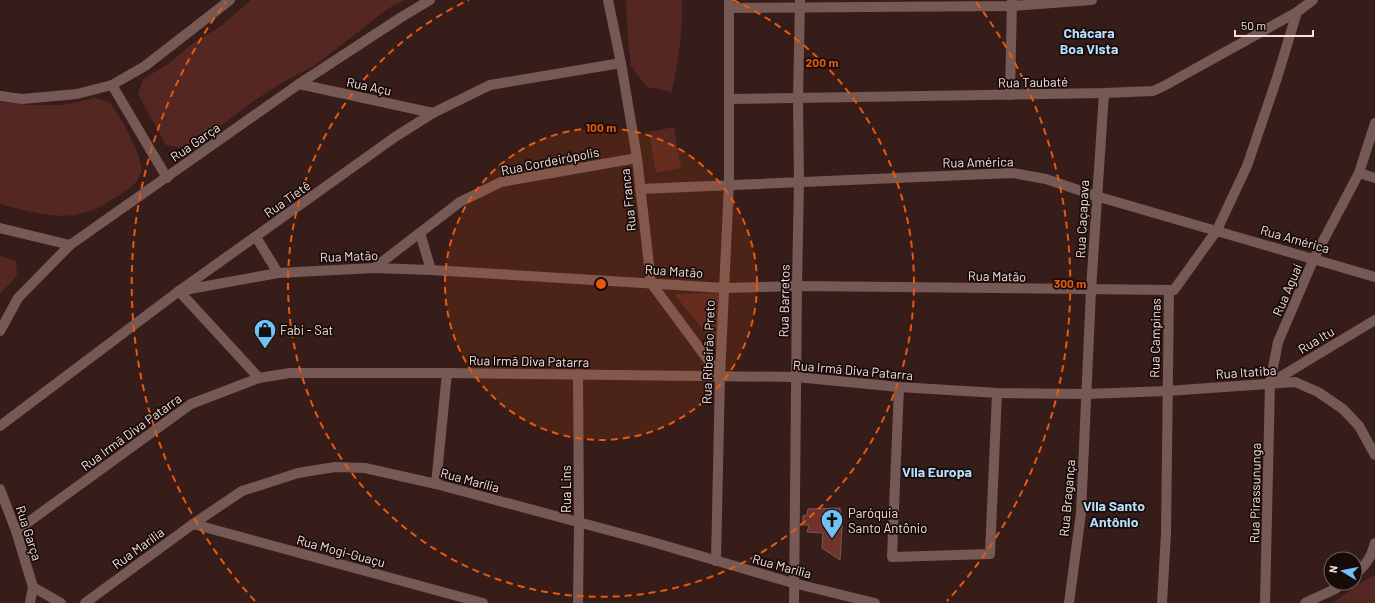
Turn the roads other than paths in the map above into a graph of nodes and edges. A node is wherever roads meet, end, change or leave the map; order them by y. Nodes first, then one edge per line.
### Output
1 (229, 0) edge
2 (430, 0) edge
3 (608, 0) edge
4 (1092, 0) edge
5 (1313, 0) edge
6 (800, 3) edge
7 (933, 3) edge
8 (1012, 3) edge
9 (729, 4) edge
10 (1297, 12) junction
11 (621, 63) junction
12 (300, 84) junction
13 (112, 85) junction
14 (1104, 93) junction
15 (1010, 95) junction
16 (0, 96) edge
17 (798, 99) junction
18 (729, 100) junction
19 (433, 113) junction
20 (1375, 123) edge
21 (637, 158) junction
22 (1359, 173) junction
23 (167, 178) junction
24 (1375, 178) edge
25 (799, 182) junction
26 (729, 184) junction
27 (640, 188) junction
28 (1096, 196) junction
29 (0, 228) edge
30 (1216, 230) junction
31 (420, 233) junction
32 (256, 237) junction
33 (70, 245) junction
34 (1314, 258) junction
35 (374, 268) junction
36 (431, 270) junction
37 (278, 273) junction
38 (1375, 277) edge
39 (651, 283) junction
40 (797, 286) junction
41 (724, 288) junction
42 (1091, 290) junction
43 (1170, 290) junction
44 (179, 291) junction
45 (1375, 320) edge
46 (0, 331) edge
47 (446, 373) junction
48 (578, 374) junction
49 (720, 376) junction
50 (796, 377) junction
51 (259, 378) junction
52 (1270, 383) junction
53 (899, 387) junction
54 (1167, 391) junction
55 (998, 393) junction
56 (1087, 394) junction
57 (0, 426) edge
58 (1375, 455) edge
59 (436, 484) junction
60 (0, 489) edge
61 (580, 523) junction
62 (193, 524) junction
63 (16, 531) junction
64 (1375, 543) edge
65 (716, 561) junction
66 (1363, 567) edge
67 (793, 583) junction
68 (33, 587) junction
69 (1331, 591) edge
70 (30, 603) edge
71 (61, 603) edge
72 (85, 603) edge
73 (482, 603) edge
74 (578, 603) edge
75 (794, 603) edge
76 (875, 603) edge
77 (1069, 603) edge
78 (1162, 603) edge
79 (1265, 603) edge
80 (1305, 603) edge

1 - 13 street
2 - 12 street, Rua Garça
3 - 11 street, Rua Franca
4 - 8 street
5 - 10 street, Rua Taubaté
6 - 7 street
6 - 9 street
6 - 17 street, Rua Barretos
7 - 8 street
8 - 15 street
9 - 18 street, Rua Ribeirão Preto
10 - 14 street, Rua Taubaté
10 - 30 street, Rua Campinas
11 - 19 street, Rua Tietê
11 - 21 street, Rua Franca
12 - 19 street, Rua Açu
12 - 23 street, Rua Garça
13 - 16 street
13 - 23 street
14 - 15 street, Rua Taubaté
14 - 28 street, Rua Caçapava
15 - 17 street, Rua Taubaté
17 - 18 street, Rua Taubaté
17 - 25 street, Rua Barretos
18 - 26 street, Rua Ribeirão Preto
19 - 32 street, Rua Tietê
20 - 22 street, Rua Aguaí
21 - 27 street, Rua Franca
21 - 31 street, Rua Cordeirópolis
22 - 24 street
22 - 34 street, Rua Aguaí
23 - 33 street, Rua Garça
25 - 26 street, Rua América
25 - 28 street, Rua América
25 - 40 street, Rua Barretos
26 - 27 street, Rua América
26 - 41 street, Rua Ribeirão Preto
27 - 39 street, Rua Franca
28 - 30 street, Rua América
28 - 42 street, Rua Caçapava
29 - 33 street
30 - 34 street, Rua América
30 - 43 street, Rua Campinas
31 - 35 street, Rua Cordeirópolis
31 - 36 street
32 - 37 street
32 - 44 street, Rua Tietê
33 - 46 street, Rua Garça
34 - 38 street, Rua América
34 - 52 street, Rua Aguaí
35 - 36 street, Rua Matão
35 - 37 street, Rua Matão
36 - 39 street, Rua Matão
37 - 44 street, Rua Matão
39 - 41 street, Rua Matão
39 - 49 street, Rua Franca
40 - 41 street, Rua Matão
40 - 42 street, Rua Matão
40 - 50 street, Rua Barretos
41 - 49 street, Rua Ribeirão Preto
42 - 43 street, Rua Matão
42 - 56 street, Rua Caçapava
43 - 54 street, Rua Campinas
44 - 51 street
44 - 57 street, Rua Tietê
45 - 52 street, Rua Itu
47 - 48 street, Rua Irmã Diva Patarra
47 - 51 street, Rua Irmã Diva Patarra
47 - 59 street
48 - 49 street, Rua Irmã Diva Patarra
48 - 61 street, Rua Lins
49 - 50 street, Rua Irmã Diva Patarra
49 - 65 street, Rua Ribeirão Preto
50 - 53 street, Rua Irmã Diva Patarra
50 - 67 street, Rua Barretos
51 - 63 street, Rua Irmã Diva Patarra
52 - 54 street, Rua Itatiba
52 - 58 street, Rua Itatiba
52 - 79 street, Rua Pirassununga
53 - 55 street, Rua Irmã Diva Patarra
53 - 55 street
54 - 56 street, Rua Itatiba
54 - 78 street, Rua Campinas
55 - 56 street, Rua Irmã Diva Patarra
56 - 77 street, Rua Bragança
59 - 61 street, Rua Marília
59 - 62 street, Rua Marília
60 - 63 street, Rua Garça
61 - 65 street, Rua Marília
61 - 74 street, Rua Lins
62 - 72 street, Rua Marília
62 - 73 street, Rua Mogi-Guaçu
63 - 68 street, Rua Garça
64 - 66 street
65 - 67 street, Rua Marília
67 - 75 street, Rua Barretos
67 - 76 street, Rua Marília
68 - 70 street, Rua Garça
68 - 71 street
69 - 80 street

